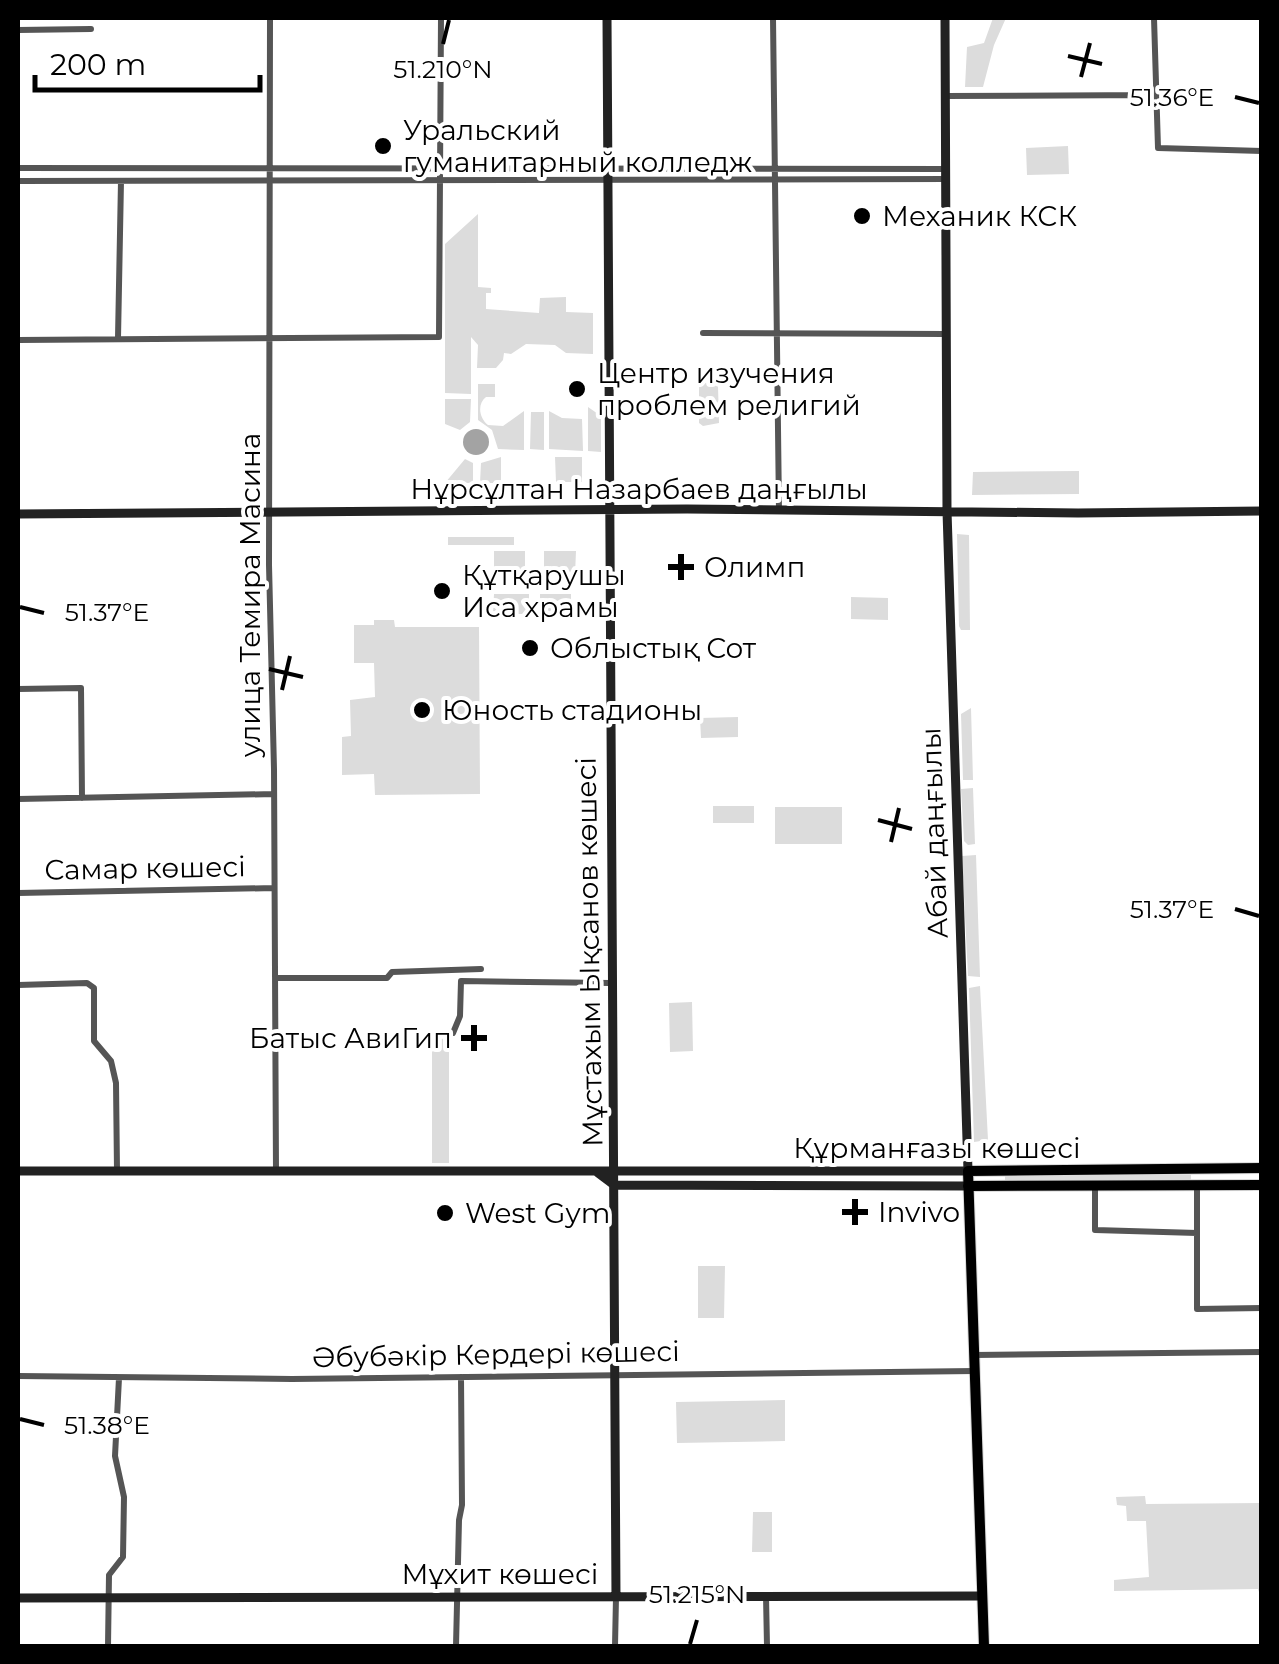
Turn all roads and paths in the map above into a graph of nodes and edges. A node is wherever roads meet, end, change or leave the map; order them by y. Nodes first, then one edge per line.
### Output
1 (270, 18) edge
2 (441, 18) edge
3 (606, 18) edge
4 (772, 18) edge
5 (945, 18) edge
6 (1154, 18) edge
7 (90, 29) dead end
8 (18, 30) edge
9 (1154, 94) junction
10 (946, 96) junction
11 (1262, 151) edge
12 (18, 168) edge
13 (269, 168) junction
14 (438, 169) junction
15 (775, 169) junction
16 (607, 174) junction
17 (946, 174) junction
18 (438, 178) junction
19 (775, 178) junction
20 (269, 180) junction
21 (18, 181) edge
22 (121, 181) junction
23 (702, 332) dead end
24 (946, 334) junction
25 (776, 335) junction
26 (271, 336) junction
27 (118, 338) junction
28 (18, 340) edge
29 (779, 510) junction
30 (947, 511) junction
31 (1262, 511) edge
32 (270, 512) junction
33 (608, 512) junction
34 (18, 514) edge
35 (18, 689) edge
36 (274, 794) junction
37 (82, 798) junction
38 (18, 799) edge
39 (274, 888) junction
40 (18, 893) edge
41 (481, 969) dead end
42 (274, 978) junction
43 (610, 983) junction
44 (18, 984) edge
45 (453, 1033) dead end
46 (1262, 1168) edge
47 (1198, 1169) junction
48 (968, 1170) junction
49 (18, 1172) edge
50 (117, 1172) junction
51 (276, 1172) junction
52 (614, 1172) junction
53 (598, 1173) junction
54 (614, 1185) junction
55 (1095, 1185) junction
56 (1197, 1185) junction
57 (1262, 1185) edge
58 (968, 1186) junction
59 (1197, 1233) junction
60 (1262, 1308) edge
61 (1262, 1352) edge
62 (974, 1355) junction
63 (975, 1371) junction
64 (614, 1374) junction
65 (18, 1376) edge
66 (460, 1377) junction
67 (119, 1378) junction
68 (766, 1595) junction
69 (456, 1596) junction
70 (982, 1596) junction
71 (616, 1597) junction
72 (18, 1598) edge
73 (109, 1598) junction
74 (108, 1646) edge
75 (456, 1646) edge
76 (616, 1646) edge
77 (767, 1646) edge
78 (984, 1646) edge

1 - 13 street, улица Темира Масина
2 - 14 street
3 - 16 street, Мұстахым Ықсанов көшесі
4 - 15 street
5 - 10 street, Абай даңғылы
6 - 9 street
7 - 8 street
9 - 10 street
9 - 11 street
10 - 17 street, Абай даңғылы
12 - 13 street
13 - 14 street
13 - 20 street, улица Темира Масина
14 - 16 street
14 - 18 street
15 - 16 street
15 - 17 street
15 - 19 street
16 - 18 street
16 - 19 street
16 - 33 street, Мұстахым Ықсанов көшесі
17 - 19 street
17 - 24 street, Абай даңғылы
18 - 20 street
18 - 26 street
19 - 25 street
20 - 22 street
20 - 26 street, улица Темира Масина
21 - 22 street
22 - 27 street
23 - 25 street
24 - 25 street
24 - 30 street, Абай даңғылы
25 - 29 street
26 - 27 street
26 - 32 street, улица Темира Масина
27 - 28 street
29 - 30 street, Нұрсұлтан Назарбаев даңғылы
29 - 33 street, Нұрсұлтан Назарбаев даңғылы
30 - 31 street, Нұрсұлтан Назарбаев даңғылы
30 - 48 street, Абай даңғылы
32 - 33 street, Нұрсұлтан Назарбаев даңғылы
32 - 34 street, Нұрсұлтан Назарбаев даңғылы
32 - 36 street, улица Темира Масина
33 - 43 street, Мұстахым Ықсанов көшесі
35 - 37 street
36 - 37 street
36 - 39 street, улица Темира Масина
37 - 38 street
39 - 40 street, Самар көшесі
39 - 42 street, улица Темира Масина
41 - 42 street
42 - 51 street, улица Темира Масина
43 - 45 street
43 - 52 street, Мұстахым Ықсанов көшесі
44 - 50 street
46 - 47 main road, Құрманғазы көшесі
47 - 48 main road, Құрманғазы көшесі
47 - 56 main road
48 - 52 street, Құрманғазы көшесі
48 - 58 main road, Абай даңғылы
49 - 50 street, Құрманғазы көшесі
50 - 51 street, Құрманғазы көшесі
51 - 53 street, Құрманғазы көшесі
52 - 53 street, Құрманғазы көшесі
52 - 54 street, Мұстахым Ықсанов көшесі
53 - 54 street
54 - 58 street
54 - 64 street, Мұстахым Ықсанов көшесі
55 - 56 main road, Құрманғазы көшесі
55 - 58 main road, Құрманғазы көшесі
55 - 59 street
56 - 57 main road, Құрманғазы көшесі
56 - 59 street
58 - 62 main road, Абай даңғылы
59 - 60 street
61 - 62 street
62 - 63 main road, Абай даңғылы
63 - 64 street, Әбубәкір Кердері көшесі
63 - 70 main road, Абай даңғылы
64 - 66 street, Әбубәкір Кердері көшесі
64 - 71 street, Мұстахым Ықсанов көшесі
65 - 67 street, Әбубәкір Кердері көшесі
66 - 67 street, Әбубәкір Кердері көшесі
66 - 69 street
67 - 73 street
68 - 70 street, Мұхит көшесі
68 - 71 street, Мұхит көшесі
68 - 77 street
69 - 71 street, Мұхит көшесі
69 - 73 street, Мұхит көшесі
69 - 75 street
70 - 78 main road, Абай даңғылы
71 - 76 street, Мұстахым Ықсанов көшесі
72 - 73 street, Мұхит көшесі
73 - 74 street

